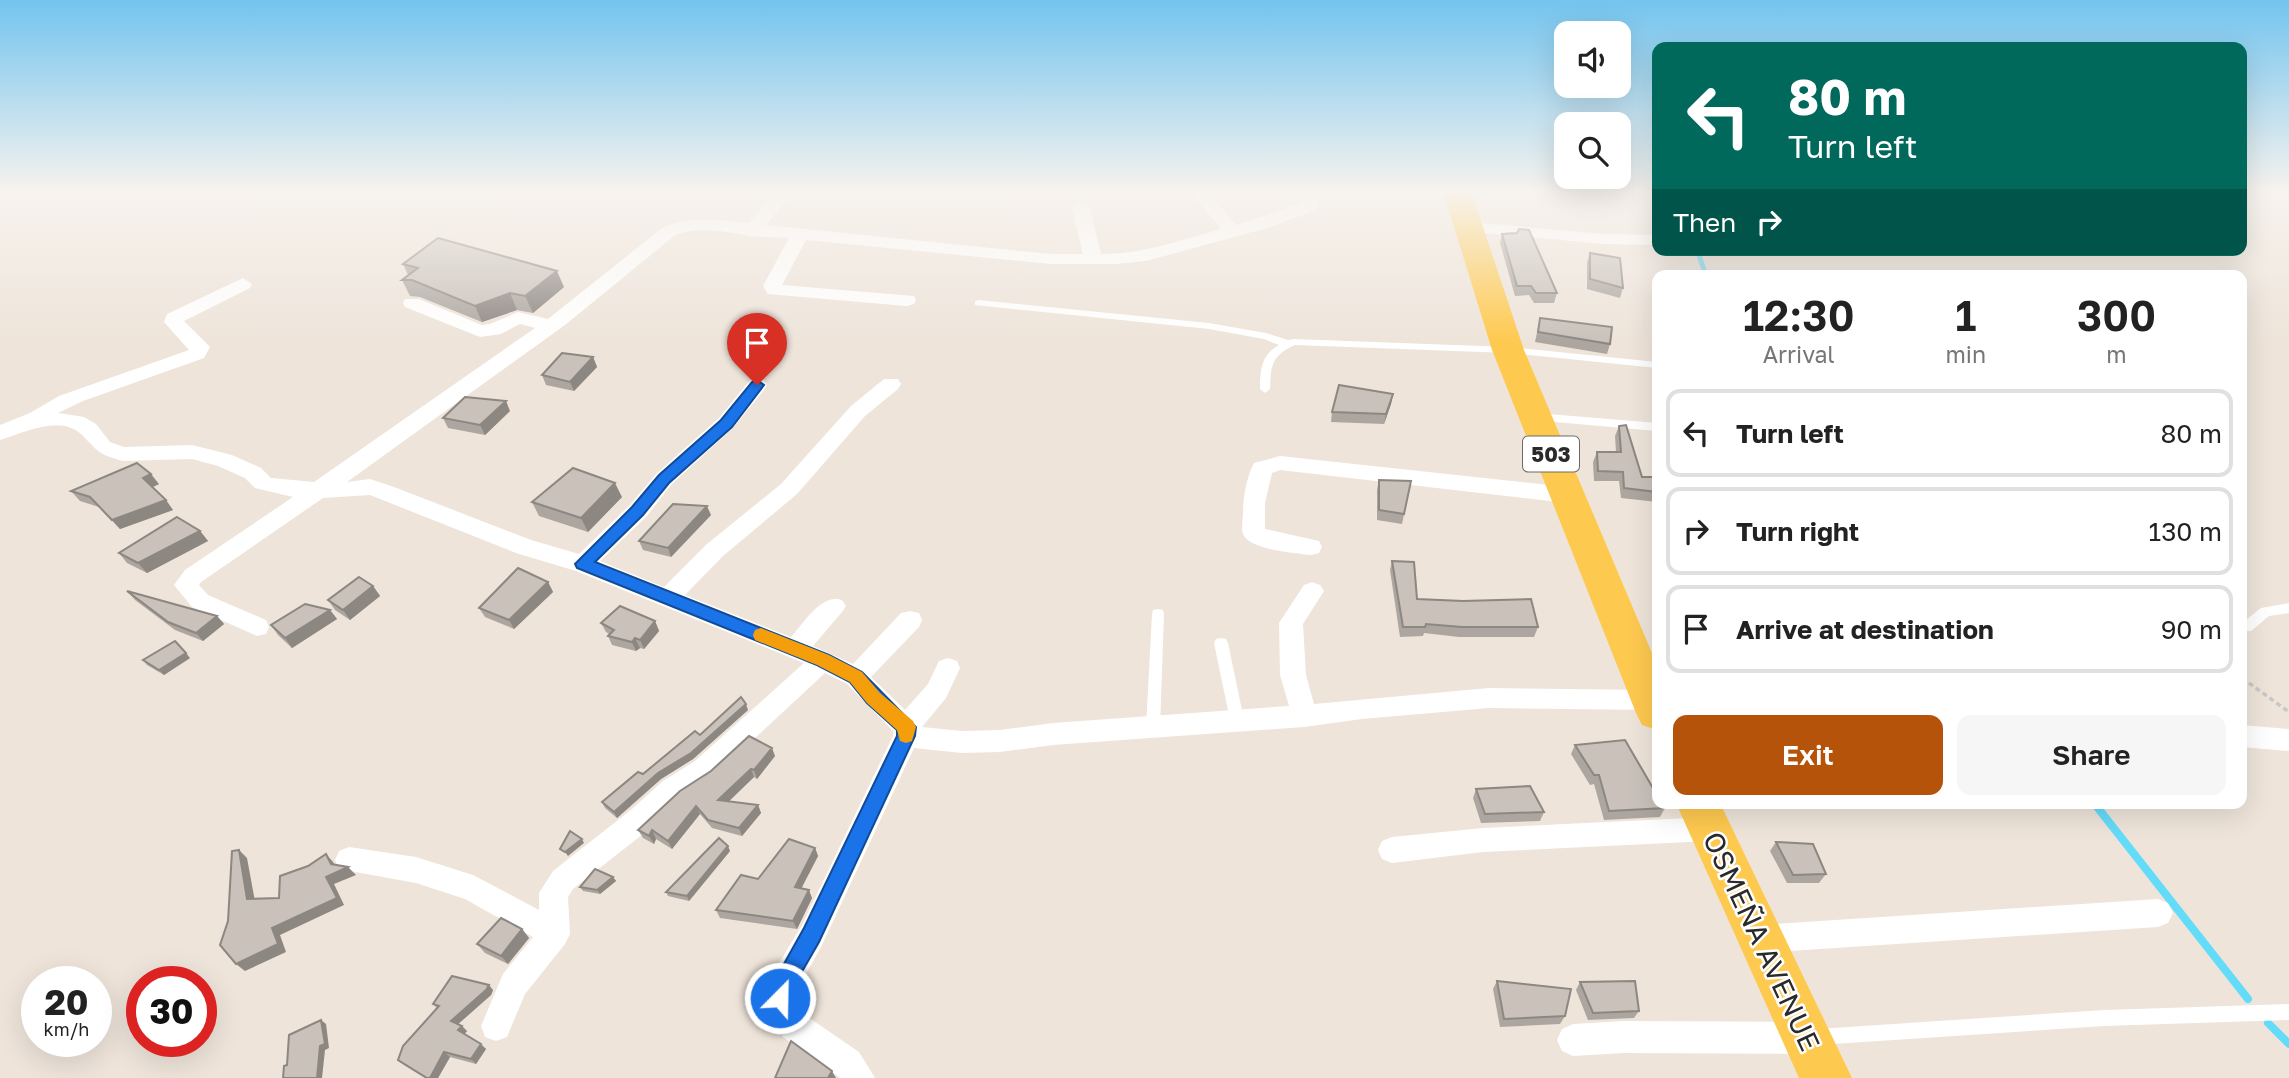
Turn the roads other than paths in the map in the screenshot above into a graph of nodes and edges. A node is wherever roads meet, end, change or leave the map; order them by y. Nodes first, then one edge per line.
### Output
1 (655, 241) edge
2 (796, 241) edge
3 (873, 241) edge
4 (1089, 241) edge
5 (1196, 241) edge
6 (1474, 241) edge
7 (1093, 259) junction
8 (243, 284) dead end
9 (906, 300) dead end
10 (412, 303) dead end
11 (979, 303) dead end
12 (550, 326) junction
13 (1289, 344) junction
14 (1508, 350) junction
15 (1652, 364) edge
16 (891, 384) dead end
17 (757, 385) dead end
18 (1265, 390) dead end
19 (1535, 416) junction
20 (37, 418) junction
21 (1652, 427) edge
22 (0, 433) edge
23 (317, 490) junction
24 (1567, 495) junction
25 (1311, 547) dead end
26 (583, 564) junction
27 (1312, 591) dead end
28 (667, 598) junction
29 (834, 606) dead end
30 (2289, 608) edge
31 (1158, 614) dead end
32 (910, 620) dead end
33 (2247, 626) edge
34 (257, 627) dead end
35 (1221, 643) dead end
36 (796, 648) junction
37 (823, 660) junction
38 (948, 668) dead end
39 (856, 677) junction
40 (1652, 695) edge
41 (1304, 716) junction
42 (1237, 720) junction
43 (1153, 727) junction
44 (906, 731) junction
45 (2247, 736) edge
46 (2289, 740) edge
47 (1704, 816) edge
48 (1392, 850) dead end
49 (349, 860) dead end
50 (2158, 913) dead end
51 (555, 934) junction
52 (1760, 939) junction
53 (2289, 1012) edge
54 (496, 1027) dead end
55 (1573, 1040) dead end
56 (1816, 1058) edge
57 (859, 1078) edge

1 - 12 street
2 - 9 street
3 - 7 street
4 - 7 street
5 - 7 street
6 - 14 main road, 503
8 - 20 street
10 - 12 street
11 - 13 lane
12 - 23 street
13 - 14 lane
13 - 18 lane
14 - 15 lane
14 - 19 main road, 503
16 - 28 street
17 - 26 street
19 - 21 lane
19 - 24 main road, 503
20 - 22 street
20 - 23 street
23 - 26 street
23 - 34 street
24 - 25 street
24 - 40 main road, 503
26 - 28 street
27 - 41 street
28 - 36 street
29 - 36 street
30 - 33 lane
31 - 43 lane
32 - 39 street
35 - 42 lane
36 - 37 street
37 - 39 street
37 - 51 street
38 - 44 street
39 - 44 street
40 - 41 street
41 - 42 street
42 - 43 street
43 - 44 street
44 - 57 street
45 - 46 street
47 - 48 street
47 - 52 main road, OSMEÑA AVENUE
49 - 51 street
50 - 52 street
51 - 54 street
52 - 56 main road, OSMEÑA AVENUE
53 - 56 lane
55 - 56 street

